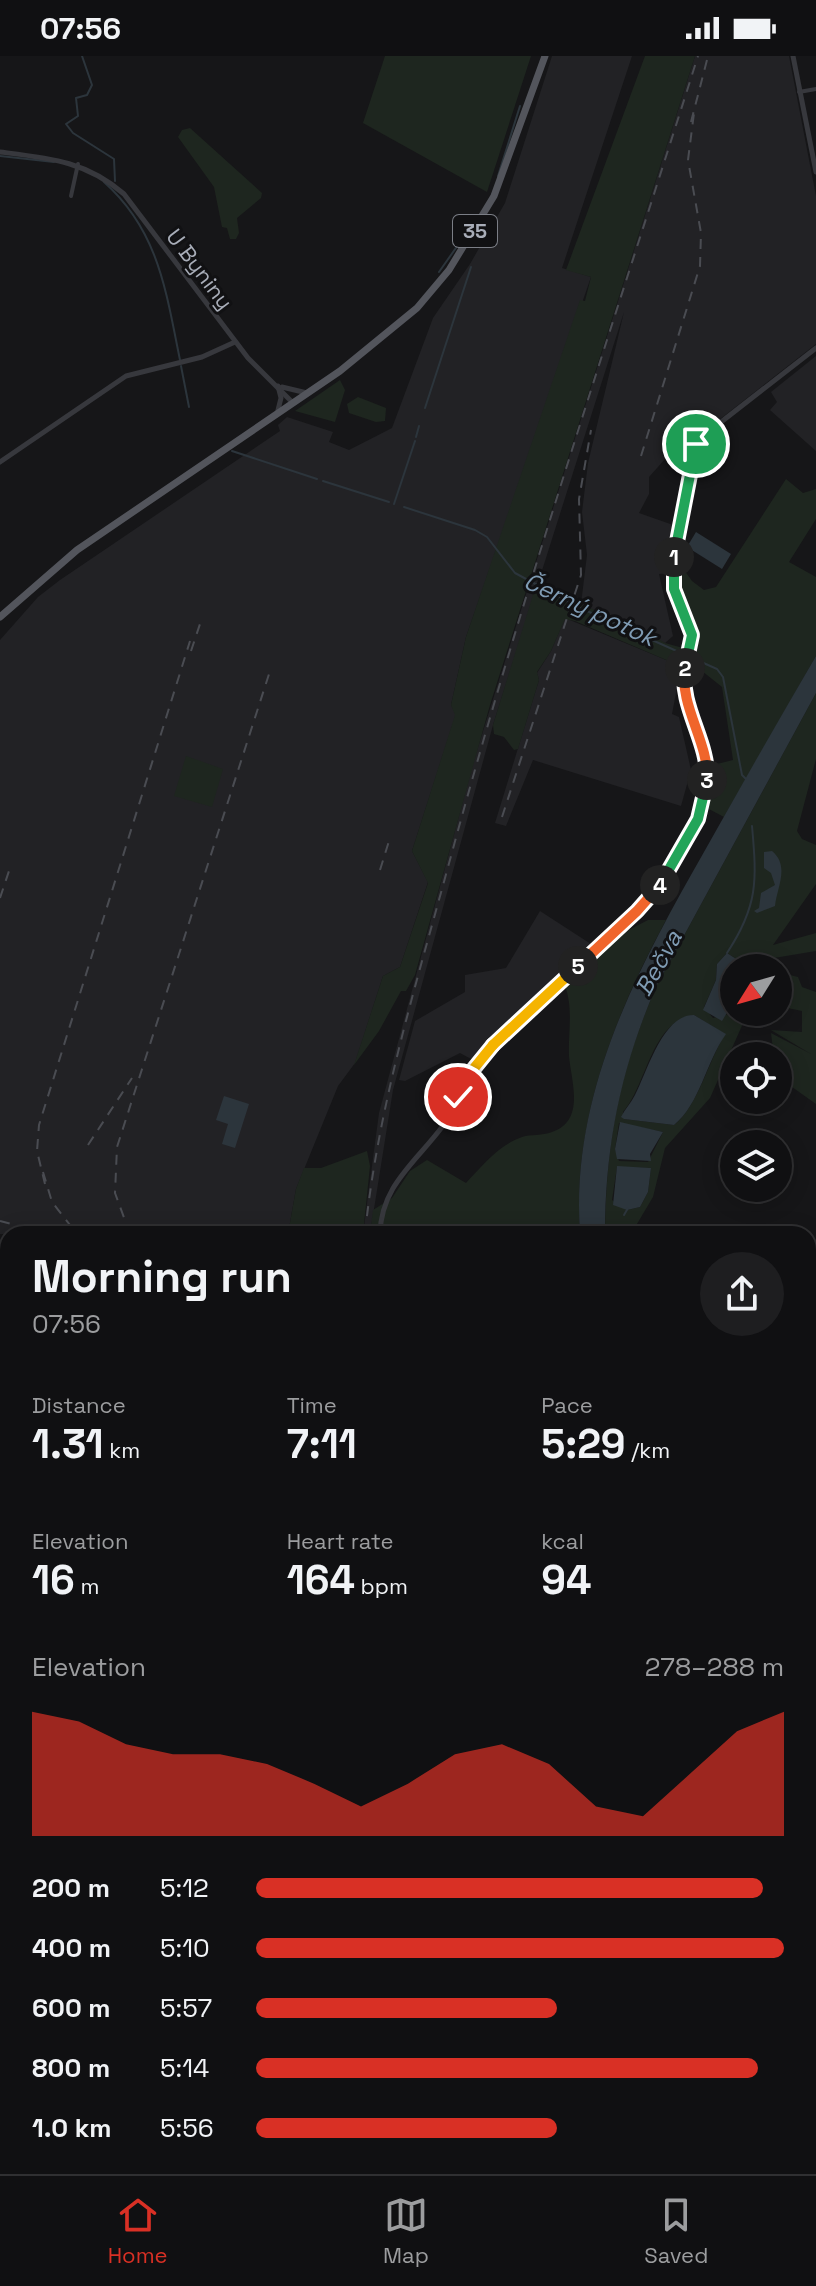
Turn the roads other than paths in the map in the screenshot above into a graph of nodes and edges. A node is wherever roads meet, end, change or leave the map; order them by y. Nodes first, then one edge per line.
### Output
1 (543, 56) edge
2 (793, 56) edge
3 (816, 89) edge
4 (799, 92) junction
5 (0, 152) edge
6 (77, 167) junction
7 (816, 168) edge
8 (71, 196) dead end
9 (235, 342) junction
10 (816, 348) edge
11 (278, 385) junction
12 (308, 393) junction
13 (293, 403) junction
14 (273, 416) junction
15 (0, 462) edge
16 (0, 617) edge
17 (380, 1226) edge

1 - 12 main road, 35
2 - 4 street
3 - 4 street
4 - 7 street
5 - 6 street
6 - 8 street
6 - 9 street, U Byniny
9 - 11 street, U Byniny
9 - 15 street
10 - 17 street
11 - 12 street
11 - 13 street, U Byniny
11 - 14 street
12 - 13 main road, 35
13 - 14 main road, 35
14 - 16 main road, 35

